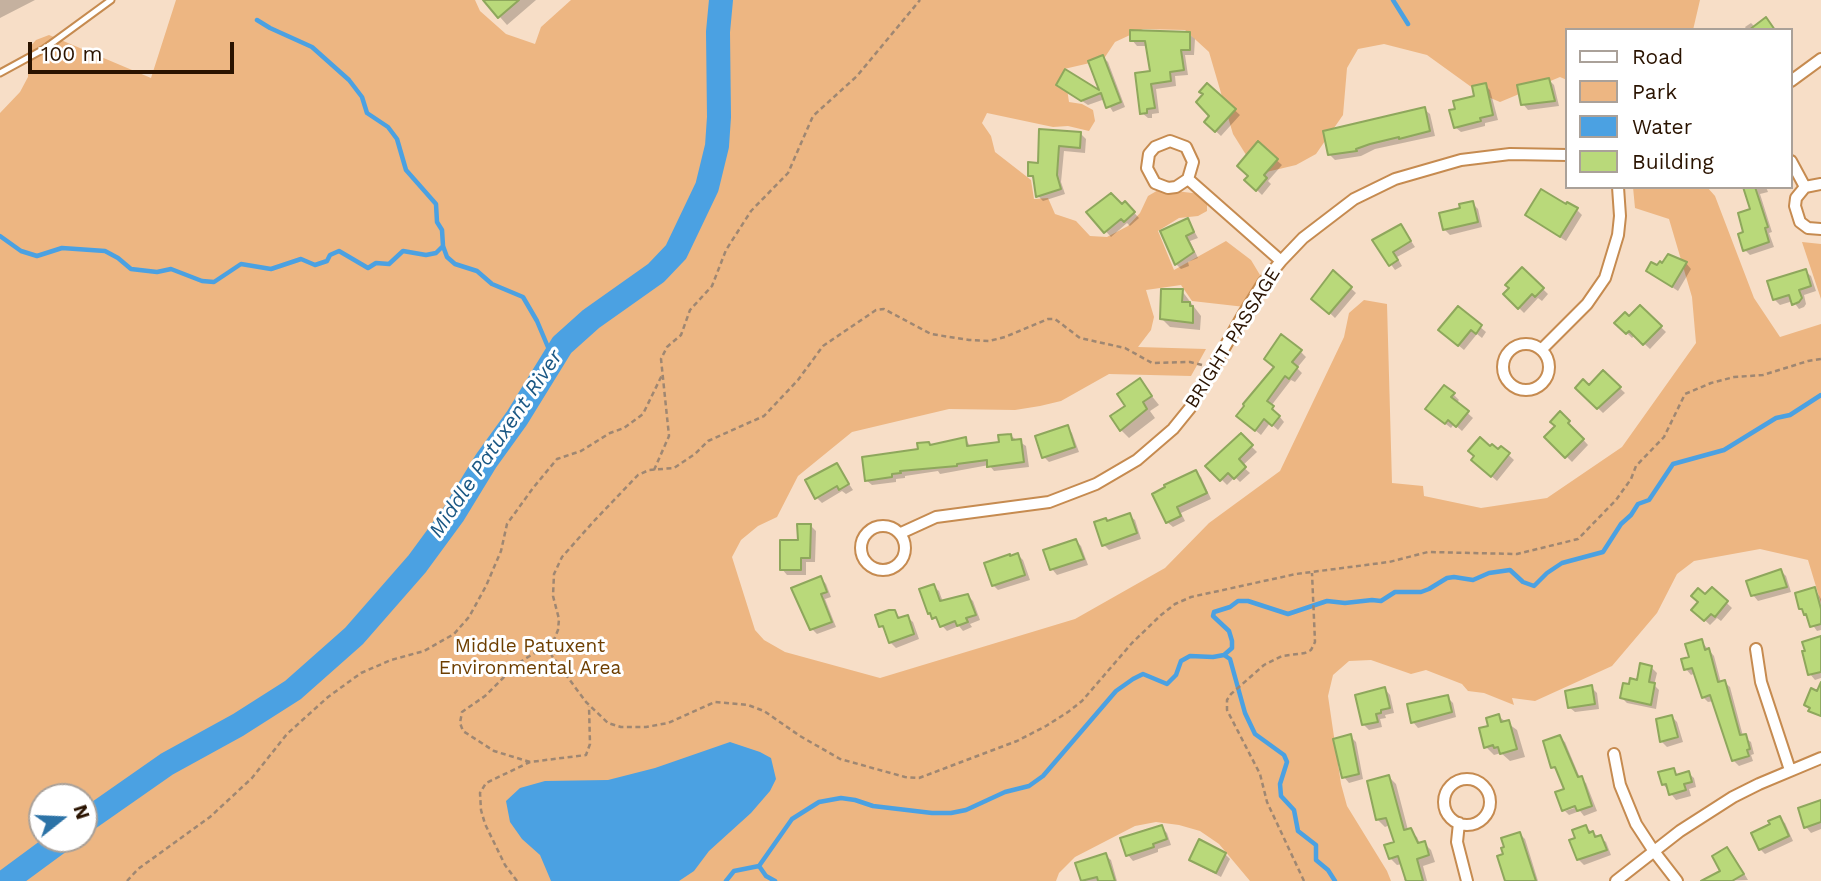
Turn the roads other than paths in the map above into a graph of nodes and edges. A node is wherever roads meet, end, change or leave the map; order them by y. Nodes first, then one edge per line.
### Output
1 (111, 0) edge
2 (1821, 59) edge
3 (0, 73) edge
4 (1793, 80) edge
5 (1566, 155) edge
6 (1793, 165) edge
7 (1188, 179) junction
8 (1821, 184) edge
9 (1805, 187) junction
10 (1618, 189) edge
11 (1821, 229) edge
12 (1281, 261) junction
13 (1542, 349) junction
14 (901, 533) junction
15 (1756, 649) dead end
16 (1614, 754) dead end
17 (1821, 758) edge
18 (1790, 770) junction
19 (1459, 823) junction
20 (1653, 850) junction
21 (1467, 881) edge
22 (1616, 881) edge
23 (1677, 881) edge

1 - 3 lane
2 - 4 street
5 - 12 street, BRIGHT PASSAGE
6 - 9 street
7 - 7 street
7 - 12 street
8 - 9 street
9 - 11 street
10 - 13 street
12 - 14 street, BRIGHT PASSAGE
13 - 13 street
14 - 14 street, BRIGHT PASSAGE
15 - 18 street
16 - 20 street
17 - 18 street
18 - 20 street
19 - 19 street
19 - 21 street
20 - 22 street
20 - 23 street

